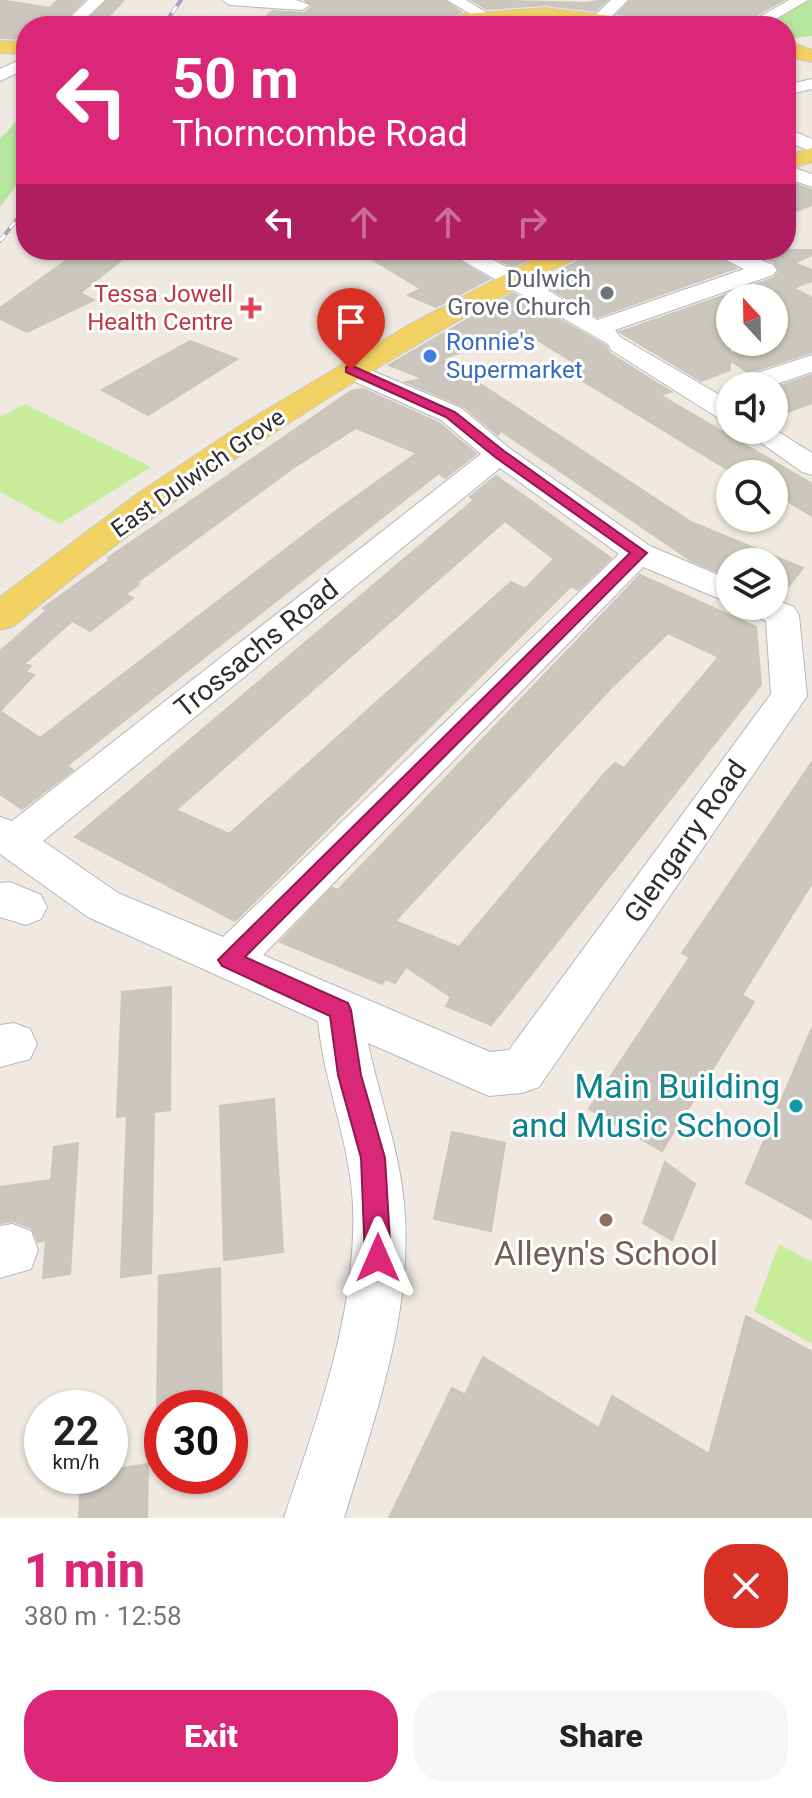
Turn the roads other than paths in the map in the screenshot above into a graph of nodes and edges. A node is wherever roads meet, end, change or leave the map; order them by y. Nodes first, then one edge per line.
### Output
1 (97, 0) edge
2 (230, 0) edge
3 (620, 0) edge
4 (800, 0) edge
5 (270, 1) edge
6 (460, 2) edge
7 (302, 5) dead end
8 (485, 8) edge
9 (255, 15) dead end
10 (80, 16) edge
11 (464, 16) edge
12 (559, 16) edge
13 (603, 16) edge
14 (770, 16) edge
15 (16, 60) edge
16 (0, 76) edge
17 (475, 260) edge
18 (552, 260) edge
19 (742, 260) edge
20 (513, 279) junction
21 (607, 337) junction
22 (812, 363) edge
23 (351, 370) junction
24 (786, 372) edge
25 (716, 397) edge
26 (778, 444) edge
27 (499, 454) junction
28 (812, 466) edge
29 (639, 553) junction
30 (716, 586) edge
31 (0, 617) edge
32 (782, 620) edge
33 (7, 838) edge
34 (229, 960) junction
35 (340, 1010) junction
36 (314, 1518) edge

1 - 10 street
2 - 5 street
3 - 13 street
4 - 14 street
5 - 7 street
5 - 9 street
6 - 8 street
8 - 11 main road
8 - 12 main road
15 - 16 street
17 - 20 street
18 - 20 main road, East Dulwich Grove
19 - 21 street
20 - 21 street
20 - 23 main road, East Dulwich Grove
21 - 25 street
22 - 24 street
23 - 27 street
23 - 31 main road, East Dulwich Grove
26 - 28 street
27 - 29 street
27 - 33 street, Trossachs Road
29 - 30 street
29 - 34 street
32 - 35 street, Glengarry Road
33 - 34 street
34 - 35 street
35 - 36 street

